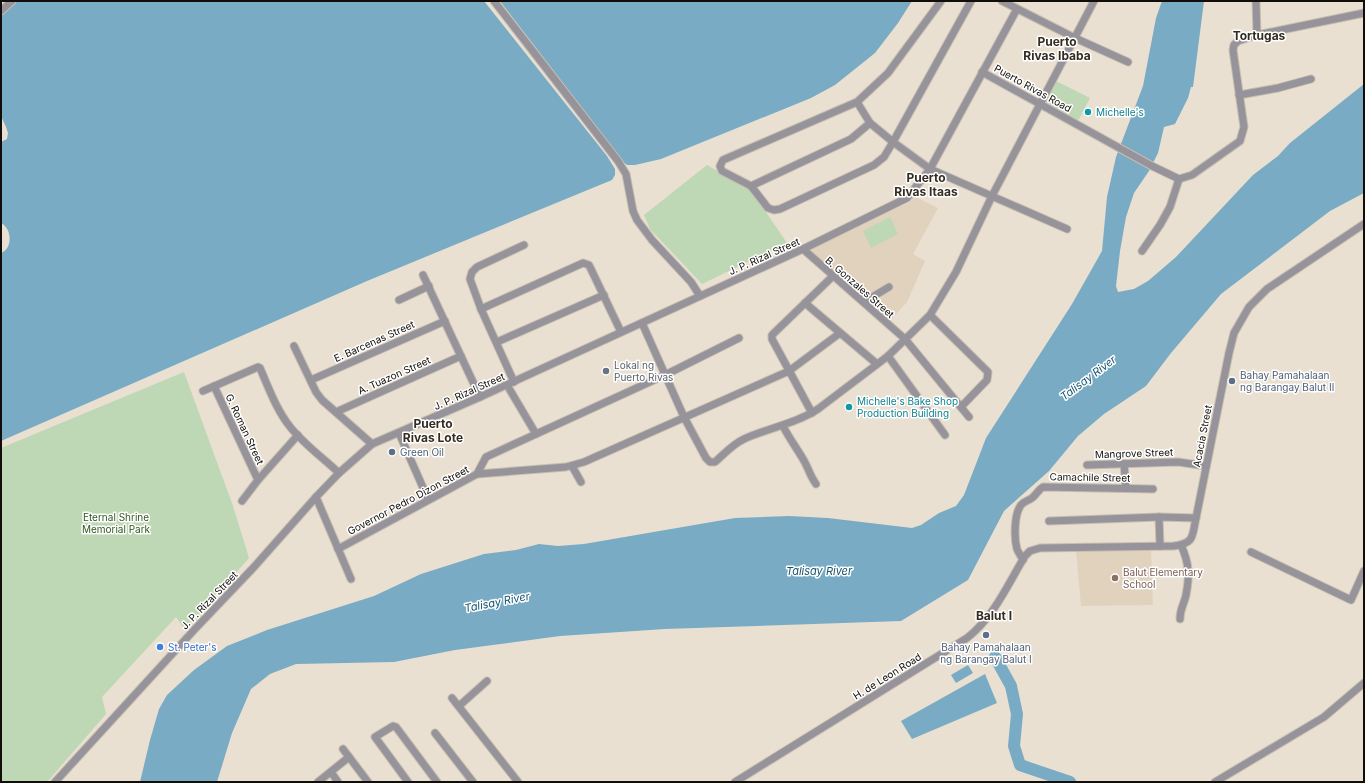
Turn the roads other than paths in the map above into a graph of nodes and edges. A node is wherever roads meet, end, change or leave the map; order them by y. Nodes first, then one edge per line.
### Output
1 (12, 1) edge
2 (494, 1) edge
3 (941, 1) edge
4 (971, 1) edge
5 (1002, 1) edge
6 (1094, 1) edge
7 (1256, 1) edge
8 (1015, 5) edge
9 (1, 11) edge
10 (1364, 13) edge
11 (1257, 35) junction
12 (1075, 38) junction
13 (1128, 62) dead end
14 (982, 72) junction
15 (1311, 80) dead end
16 (1240, 95) junction
17 (857, 102) junction
18 (1040, 104) junction
19 (870, 123) junction
20 (894, 142) junction
21 (930, 168) junction
22 (1179, 179) junction
23 (751, 186) junction
24 (992, 196) junction
25 (1364, 224) edge
26 (1067, 229) dead end
27 (524, 245) dead end
28 (803, 249) junction
29 (1142, 251) dead end
30 (424, 274) dead end
31 (833, 276) junction
32 (429, 286) junction
33 (889, 287) dead end
34 (604, 295) junction
35 (700, 296) junction
36 (399, 300) dead end
37 (864, 302) junction
38 (805, 303) junction
39 (481, 309) junction
40 (930, 315) junction
41 (445, 321) junction
42 (642, 323) junction
43 (621, 332) junction
44 (840, 333) junction
45 (739, 338) dead end
46 (905, 339) junction
47 (497, 342) junction
48 (294, 346) dead end
49 (461, 356) junction
50 (888, 356) junction
51 (876, 364) junction
52 (789, 371) junction
53 (665, 375) junction
54 (310, 380) junction
55 (510, 384) junction
56 (214, 386) junction
57 (203, 391) dead end
58 (480, 397) junction
59 (961, 407) junction
60 (336, 412) junction
61 (812, 413) junction
62 (684, 417) junction
63 (969, 417) dead end
64 (783, 426) junction
65 (399, 434) junction
66 (536, 434) junction
67 (944, 434) dead end
68 (298, 435) junction
69 (372, 444) junction
70 (1124, 464) junction
71 (1087, 465) dead end
72 (572, 466) junction
73 (1206, 466) junction
74 (339, 473) junction
75 (477, 474) junction
76 (258, 480) junction
77 (582, 482) dead end
78 (816, 484) dead end
79 (1126, 488) junction
80 (1153, 489) dead end
81 (316, 497) junction
82 (428, 499) junction
83 (242, 501) dead end
84 (1159, 517) junction
85 (1196, 518) junction
86 (1049, 521) dead end
87 (1181, 545) junction
88 (1160, 546) junction
89 (338, 549) junction
90 (1251, 552) dead end
91 (1022, 560) junction
92 (1364, 571) edge
93 (351, 579) dead end
94 (1180, 619) dead end
95 (487, 681) dead end
96 (1364, 683) edge
97 (452, 698) dead end
98 (459, 706) junction
99 (435, 733) dead end
100 (343, 749) dead end
101 (349, 757) junction
102 (331, 772) junction
103 (55, 782) edge
104 (318, 782) edge
105 (338, 782) edge
106 (368, 782) edge
107 (408, 782) edge
108 (437, 782) edge
109 (473, 782) edge
110 (518, 782) edge
111 (735, 782) edge
112 (1215, 782) edge

1 - 9 street
2 - 35 street
3 - 17 street
4 - 20 street
5 - 8 street
6 - 12 street
7 - 11 street
8 - 12 street
8 - 14 street
10 - 11 street
11 - 16 street
12 - 13 street
12 - 18 street
14 - 18 street, Puerto Rivas Road
14 - 21 street
15 - 16 street
16 - 22 street
17 - 19 street
17 - 23 street
18 - 22 street, Puerto Rivas Road
18 - 24 street
19 - 20 street
19 - 23 street
20 - 21 street
20 - 23 street
21 - 24 street
21 - 28 street, J. P. Rizal Street
22 - 29 street
24 - 26 street
24 - 40 street
25 - 73 street, Acacia Street
27 - 39 street
28 - 31 street, B. Gonzales Street
28 - 35 street, J. P. Rizal Street
30 - 32 street
31 - 37 street, B. Gonzales Street
31 - 38 street
32 - 36 street
32 - 41 street
33 - 37 street
34 - 39 street
34 - 43 street
34 - 47 street
35 - 42 street, J. P. Rizal Street
37 - 46 street, B. Gonzales Street
38 - 44 street
38 - 52 street
39 - 47 street
40 - 46 street
40 - 59 street
41 - 49 street
41 - 54 street, E. Barcenas Street
42 - 43 street, J. P. Rizal Street
42 - 53 street
43 - 55 street, J. P. Rizal Street
44 - 51 street
44 - 52 street
45 - 53 street, Governor Pedro Dizon Street
46 - 50 street
46 - 59 street, B. Gonzales Street
47 - 55 street
48 - 54 street
49 - 58 street
49 - 60 street, A. Tuazon Street
50 - 51 street
50 - 67 street
51 - 61 street
52 - 61 street
52 - 62 street
53 - 62 street
53 - 66 street, Governor Pedro Dizon Street
54 - 60 street
55 - 58 street, J. P. Rizal Street
55 - 66 street
56 - 57 street
56 - 68 street
56 - 76 street, G. Roman Street
58 - 65 street, J. P. Rizal Street
59 - 63 street, B. Gonzales Street
60 - 69 street
61 - 64 street
62 - 64 street
62 - 72 street
64 - 78 street
65 - 69 street, J. P. Rizal Street
65 - 82 street
66 - 75 street, Governor Pedro Dizon Street
68 - 74 street
68 - 76 street
69 - 74 street, J. P. Rizal Street
70 - 71 street, Mangrove Street
70 - 73 street, Mangrove Street
70 - 79 street
72 - 75 street
72 - 77 street
73 - 85 street, Acacia Street
74 - 81 street, J. P. Rizal Street
75 - 82 street, Governor Pedro Dizon Street
76 - 83 street
79 - 80 street, Camachile Street
79 - 91 street, Camachile Street
81 - 89 street
81 - 103 street, J. P. Rizal Street
82 - 89 street, Governor Pedro Dizon Street
84 - 85 street
84 - 86 street
84 - 88 street
85 - 87 street, Acacia Street
87 - 88 street
87 - 94 street
88 - 91 street
89 - 93 street
90 - 92 street
91 - 111 street, H. de Leon Road
95 - 98 street
96 - 112 street
97 - 98 street
98 - 110 street
99 - 109 street
100 - 101 street
101 - 102 street
101 - 106 street
102 - 104 street
102 - 105 street
107 - 108 street

